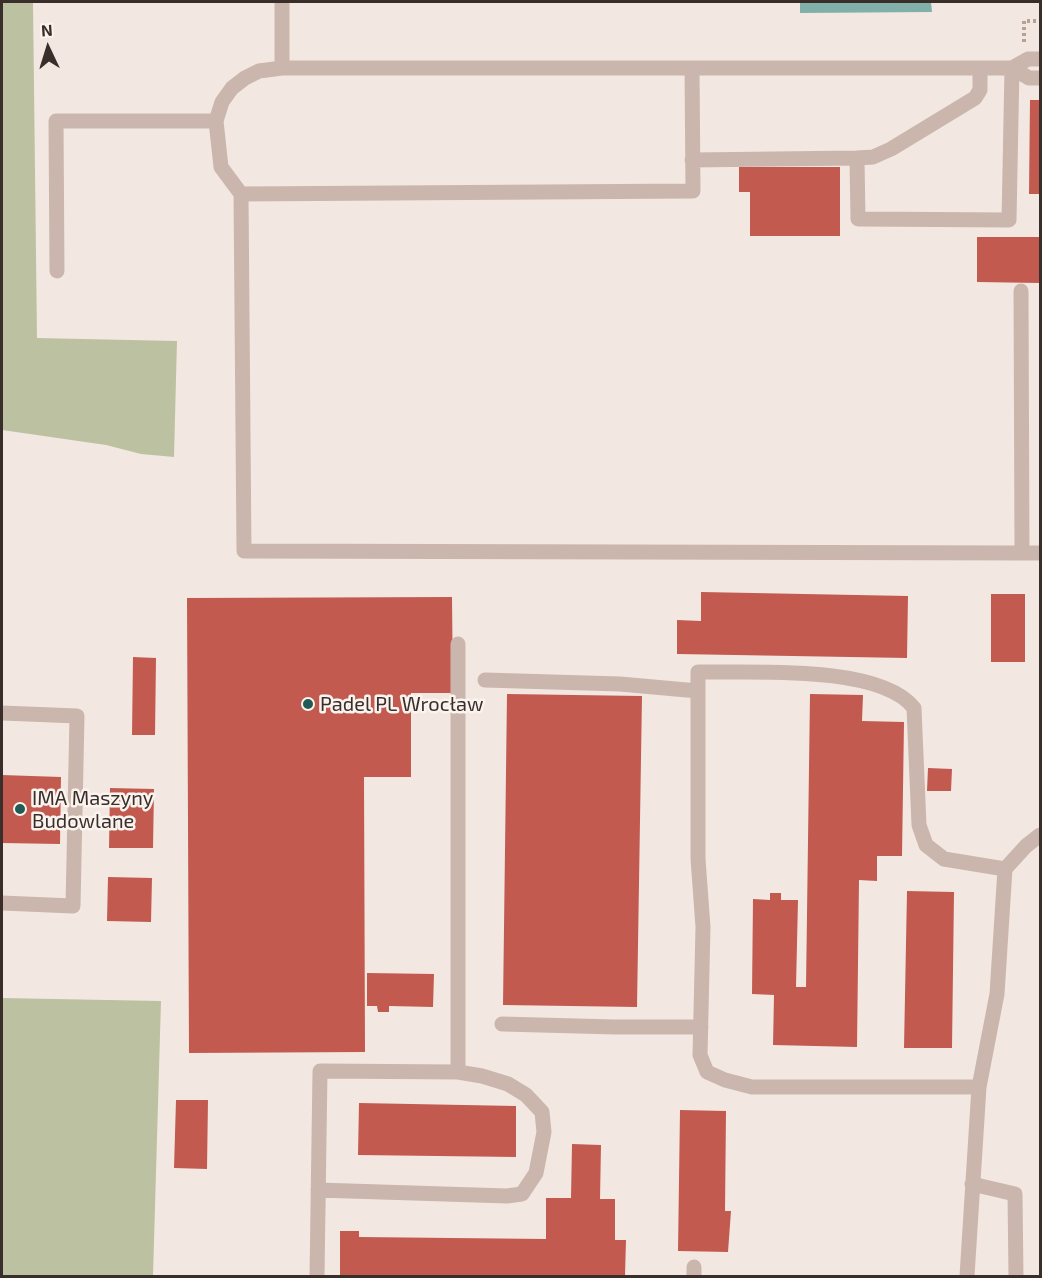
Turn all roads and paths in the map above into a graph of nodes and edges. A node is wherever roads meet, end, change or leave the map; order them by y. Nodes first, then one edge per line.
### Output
1 (282, 2) edge
2 (1041, 21) edge
3 (1026, 62) edge
4 (282, 68) junction
5 (692, 68) junction
6 (981, 68) junction
7 (1041, 78) edge
8 (216, 121) junction
9 (857, 158) junction
10 (693, 160) junction
11 (241, 194) junction
12 (57, 271) dead end
13 (1021, 291) dead end
14 (1022, 553) junction
15 (1041, 553) edge
16 (458, 644) dead end
17 (485, 680) dead end
18 (698, 691) junction
19 (2, 713) edge
20 (1041, 835) edge
21 (1005, 869) junction
22 (2, 903) edge
23 (502, 1024) dead end
24 (701, 1027) junction
25 (458, 1072) junction
26 (979, 1088) junction
27 (972, 1184) junction
28 (318, 1190) junction
29 (317, 1276) edge
30 (967, 1276) edge
31 (1016, 1276) edge

1 - 4 lane
2 - 3 path
3 - 6 lane
3 - 7 lane
3 - 9 lane
4 - 5 lane
4 - 8 lane
5 - 6 lane
5 - 10 lane
6 - 9 lane
8 - 11 lane
8 - 12 lane
9 - 10 lane
10 - 11 lane
11 - 14 lane
13 - 14 lane
14 - 15 lane
16 - 25 lane
17 - 18 lane
18 - 21 lane
18 - 24 lane
19 - 22 lane
20 - 21 lane
21 - 26 lane
23 - 24 lane
24 - 26 lane
25 - 28 lane
25 - 28 lane
26 - 27 lane
27 - 30 lane
27 - 31 lane
28 - 29 lane

